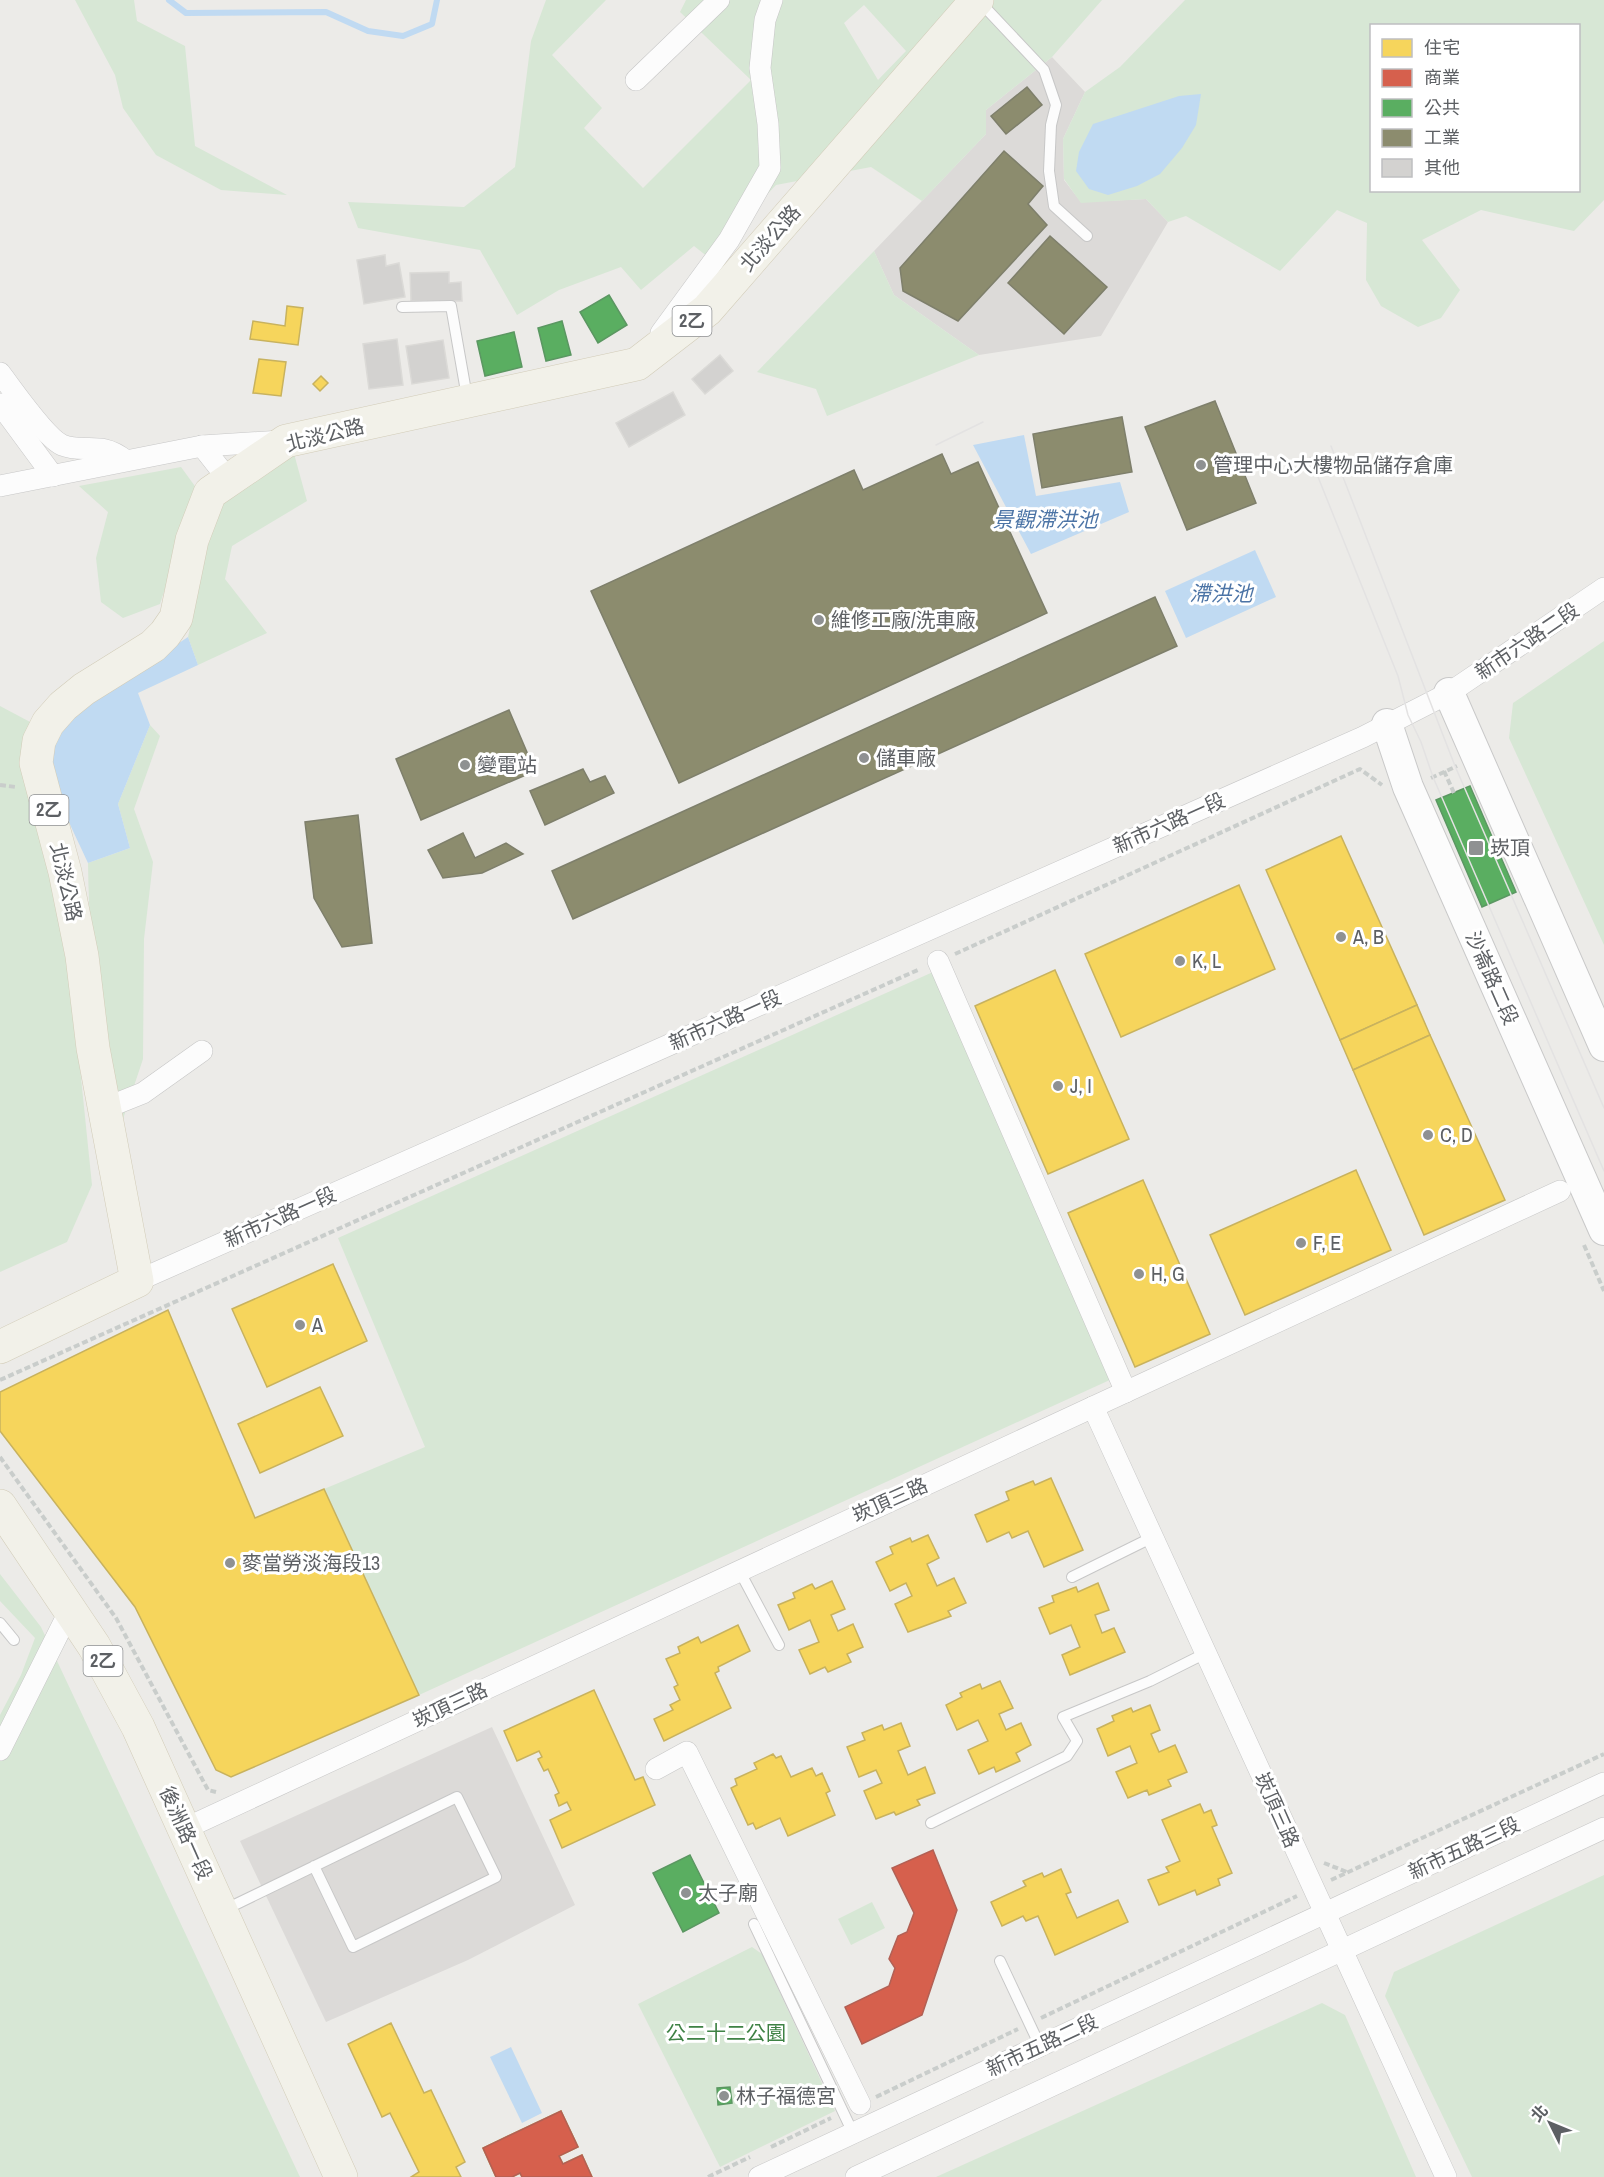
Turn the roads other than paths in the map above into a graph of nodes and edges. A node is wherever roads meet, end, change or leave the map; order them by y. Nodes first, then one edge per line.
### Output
1 (720, 0) edge
2 (772, 0) edge
3 (978, 0) edge
4 (636, 80) dead end
5 (1086, 236) dead end
6 (402, 307) dead end
7 (637, 364) junction
8 (0, 373) edge
9 (468, 403) junction
10 (0, 404) edge
11 (286, 441) junction
12 (202, 446) junction
13 (125, 460) junction
14 (53, 476) junction
15 (228, 480) junction
16 (0, 486) edge
17 (1604, 588) edge
18 (1449, 693) junction
19 (1387, 724) junction
20 (938, 962) road end
21 (1604, 1046) edge
22 (202, 1051) dead end
23 (103, 1109) junction
24 (1560, 1191) dead end
25 (1593, 1236) edge
26 (137, 1281) junction
27 (0, 1347) edge
28 (1126, 1392) junction
29 (1093, 1407) junction
30 (0, 1506) edge
31 (1153, 1537) junction
32 (739, 1570) junction
33 (1072, 1577) dead end
34 (70, 1610) junction
35 (0, 1623) edge
36 (14, 1640) dead end
37 (779, 1645) dead end
38 (1206, 1653) junction
39 (0, 1750) edge
40 (656, 1768) dead end
41 (1604, 1783) edge
42 (931, 1823) dead end
43 (1604, 1828) edge
44 (184, 1829) junction
45 (314, 1866) junction
46 (221, 1912) junction
47 (1324, 1913) junction
48 (754, 1924) dead end
49 (1344, 1950) junction
50 (999, 1961) dead end
51 (1040, 2046) junction
52 (860, 2104) road end
53 (853, 2133) junction
54 (341, 2177) edge
55 (759, 2177) edge
56 (856, 2177) edge
57 (1446, 2177) edge

1 - 4 street
2 - 7 street
3 - 5 lane
3 - 7 main road, 北淡公路 / 2乙
6 - 9 lane
7 - 9 main road, 北淡公路 / 2乙
8 - 13 street
9 - 11 main road, 北淡公路 / 2乙
10 - 14 street
11 - 12 street
11 - 15 main road, 北淡公路 / 2乙
12 - 13 street
12 - 15 street
13 - 14 street
14 - 16 street
15 - 23 main road, 北淡公路 / 2乙
17 - 18 street, 新市六路二段
18 - 19 street, 新市六路一段
18 - 21 street
19 - 25 street, 沙崙路二段
19 - 26 street, 新市六路一段
20 - 28 street
22 - 23 street
23 - 26 main road, 北淡公路 / 2乙
24 - 28 street
26 - 27 main road, 新市六路一段
28 - 29 street
29 - 31 street, 崁頂三路
29 - 32 street, 崁頂三路
30 - 34 main road, 後洲路一段 / 2乙
31 - 33 lane
31 - 38 street, 崁頂三路
32 - 37 lane
32 - 44 street, 崁頂三路
34 - 39 street
34 - 44 main road, 後洲路一段 / 2乙
35 - 36 lane
38 - 42 lane
38 - 47 street, 崁頂三路
40 - 52 street
41 - 47 street, 新市五路三段
43 - 49 street, 新市五路三段
44 - 46 main road, 後洲路一段 / 2乙
45 - 45 lane
45 - 46 lane
46 - 54 main road, 後洲路一段 / 2乙
47 - 49 street, 崁頂三路
47 - 51 street, 新市五路二段
48 - 53 lane
49 - 56 street
49 - 57 street
50 - 51 lane
51 - 53 street, 新市五路二段
53 - 55 street, 新市五路二段

